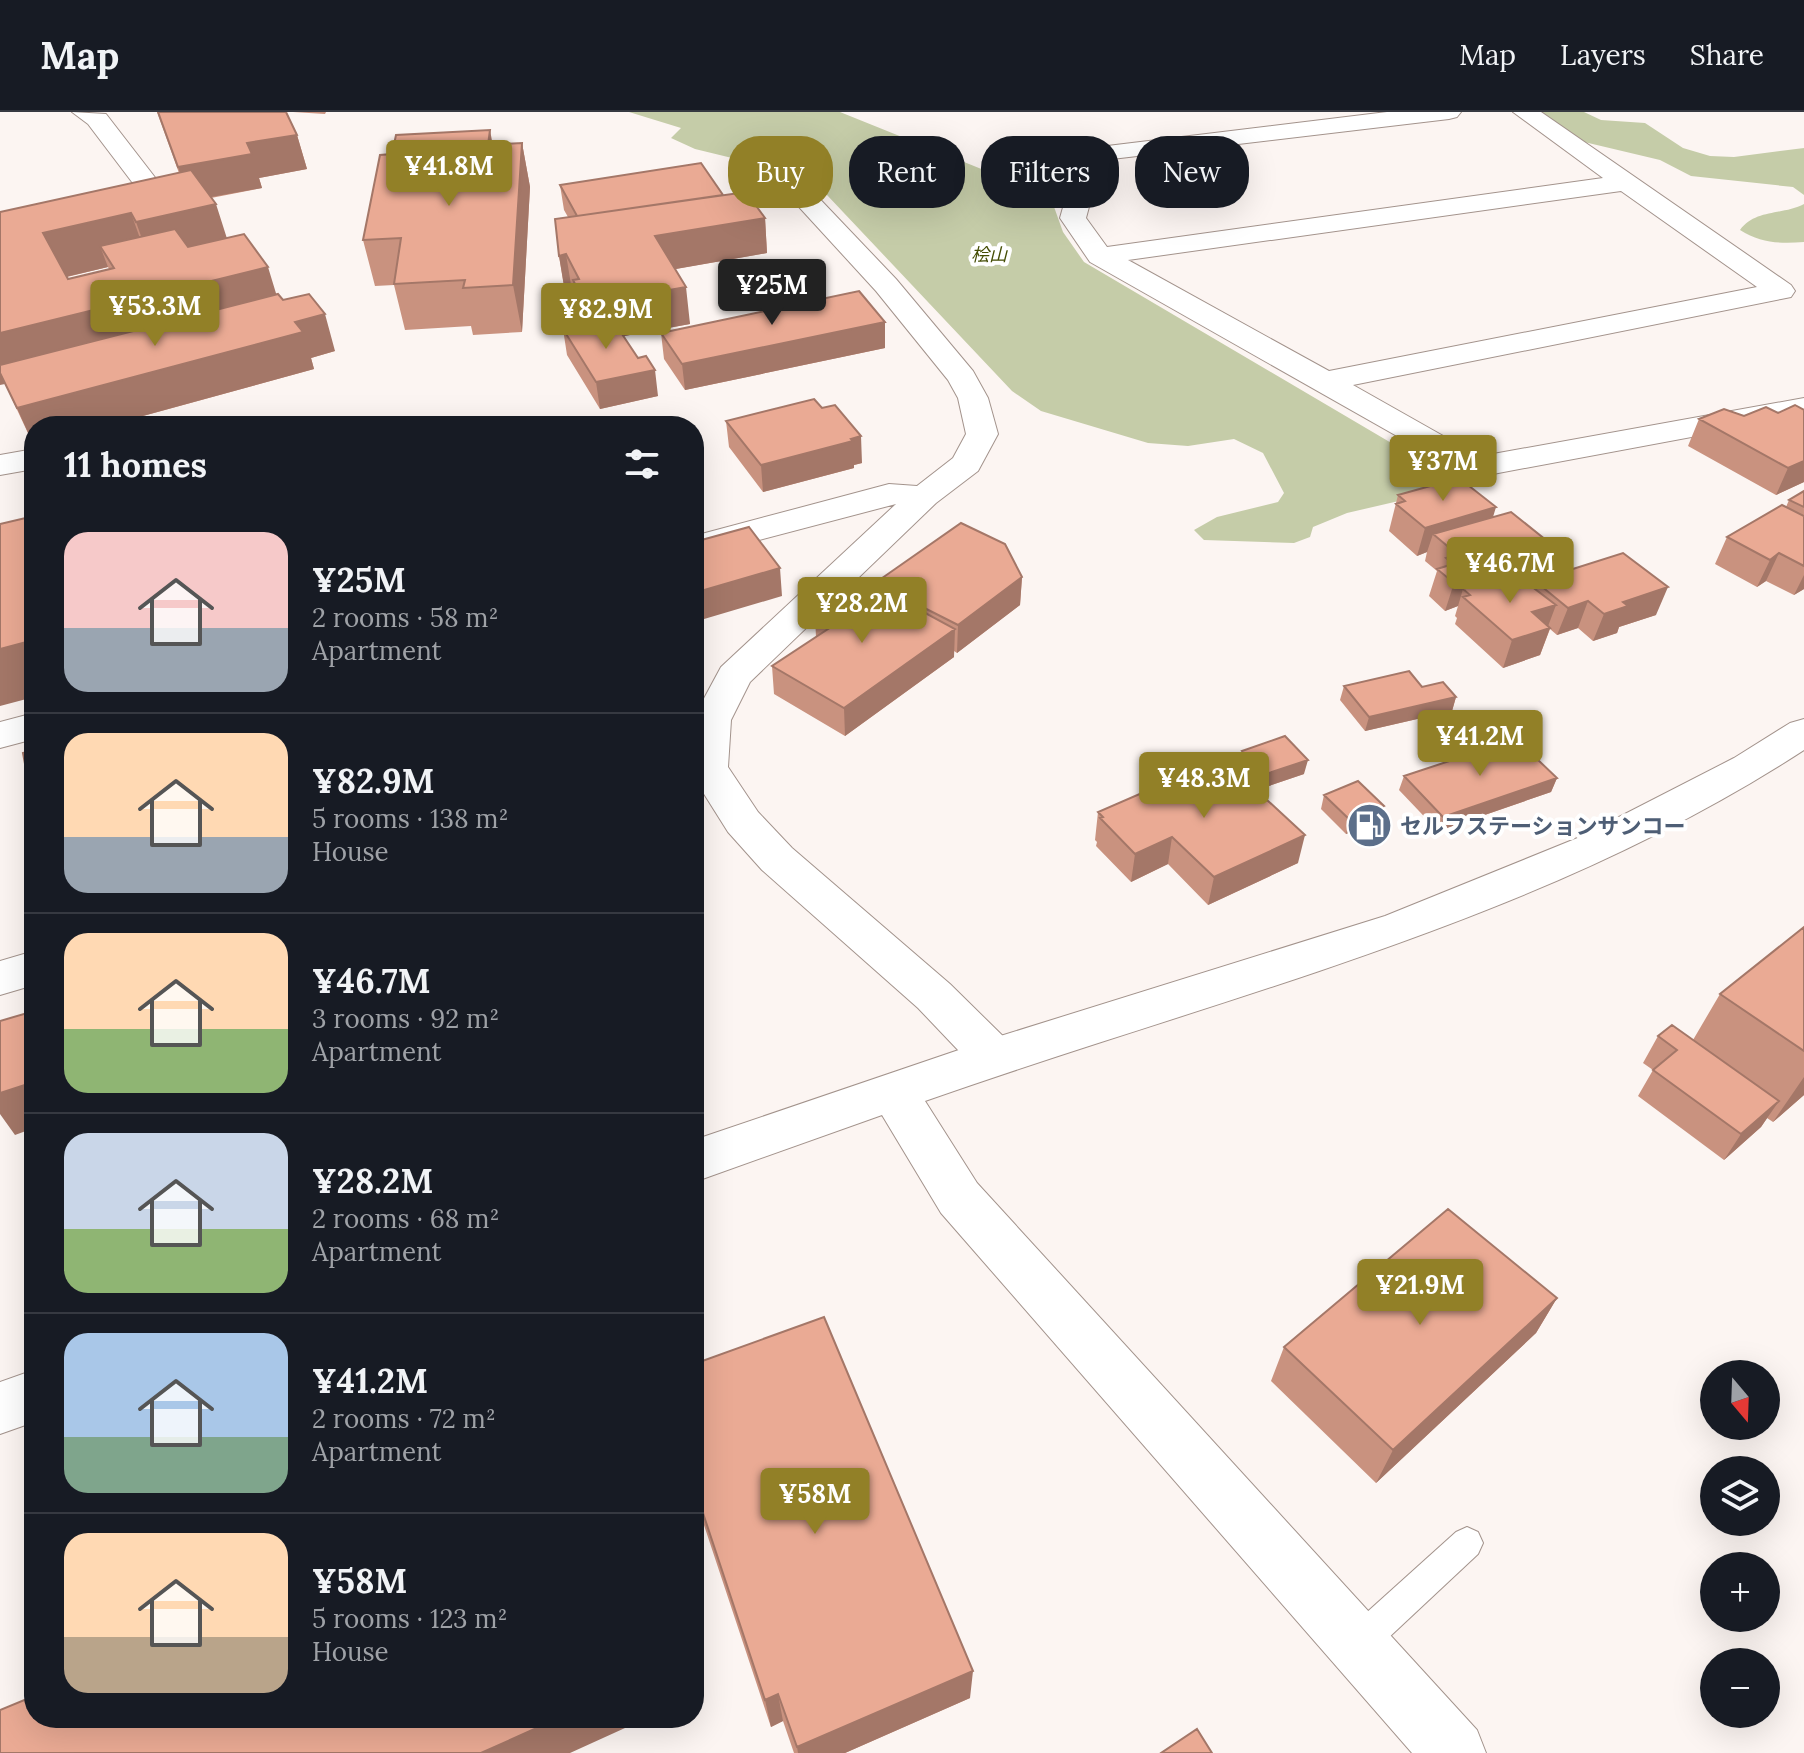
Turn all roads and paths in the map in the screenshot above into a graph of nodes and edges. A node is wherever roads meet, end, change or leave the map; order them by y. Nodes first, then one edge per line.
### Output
1 (84, 112) edge
2 (1449, 112) edge
3 (1525, 112) edge
4 (1625, 183) junction
5 (814, 208) edge
6 (0, 254) edge
7 (1100, 256) junction
8 (1325, 381) junction
9 (1804, 407) edge
10 (24, 461) edge
11 (0, 465) edge
12 (924, 496) junction
13 (704, 544) edge
14 (24, 729) edge
15 (1804, 732) edge
16 (0, 735) edge
17 (24, 971) edge
18 (0, 978) edge
19 (994, 1057) junction
20 (893, 1091) junction
21 (704, 1157) edge
22 (24, 1400) edge
23 (0, 1408) edge
24 (1467, 1543) dead end
25 (1356, 1644) junction
26 (1454, 1753) edge

1 - 6 street
2 - 7 street
3 - 4 street
4 - 7 street
4 - 8 street
5 - 12 street
7 - 8 street
8 - 9 street
10 - 11 street
12 - 13 street
12 - 19 street
14 - 16 street
15 - 19 street
17 - 18 street
19 - 20 street
20 - 21 street
20 - 25 street
22 - 23 street
24 - 25 lane
25 - 26 street

